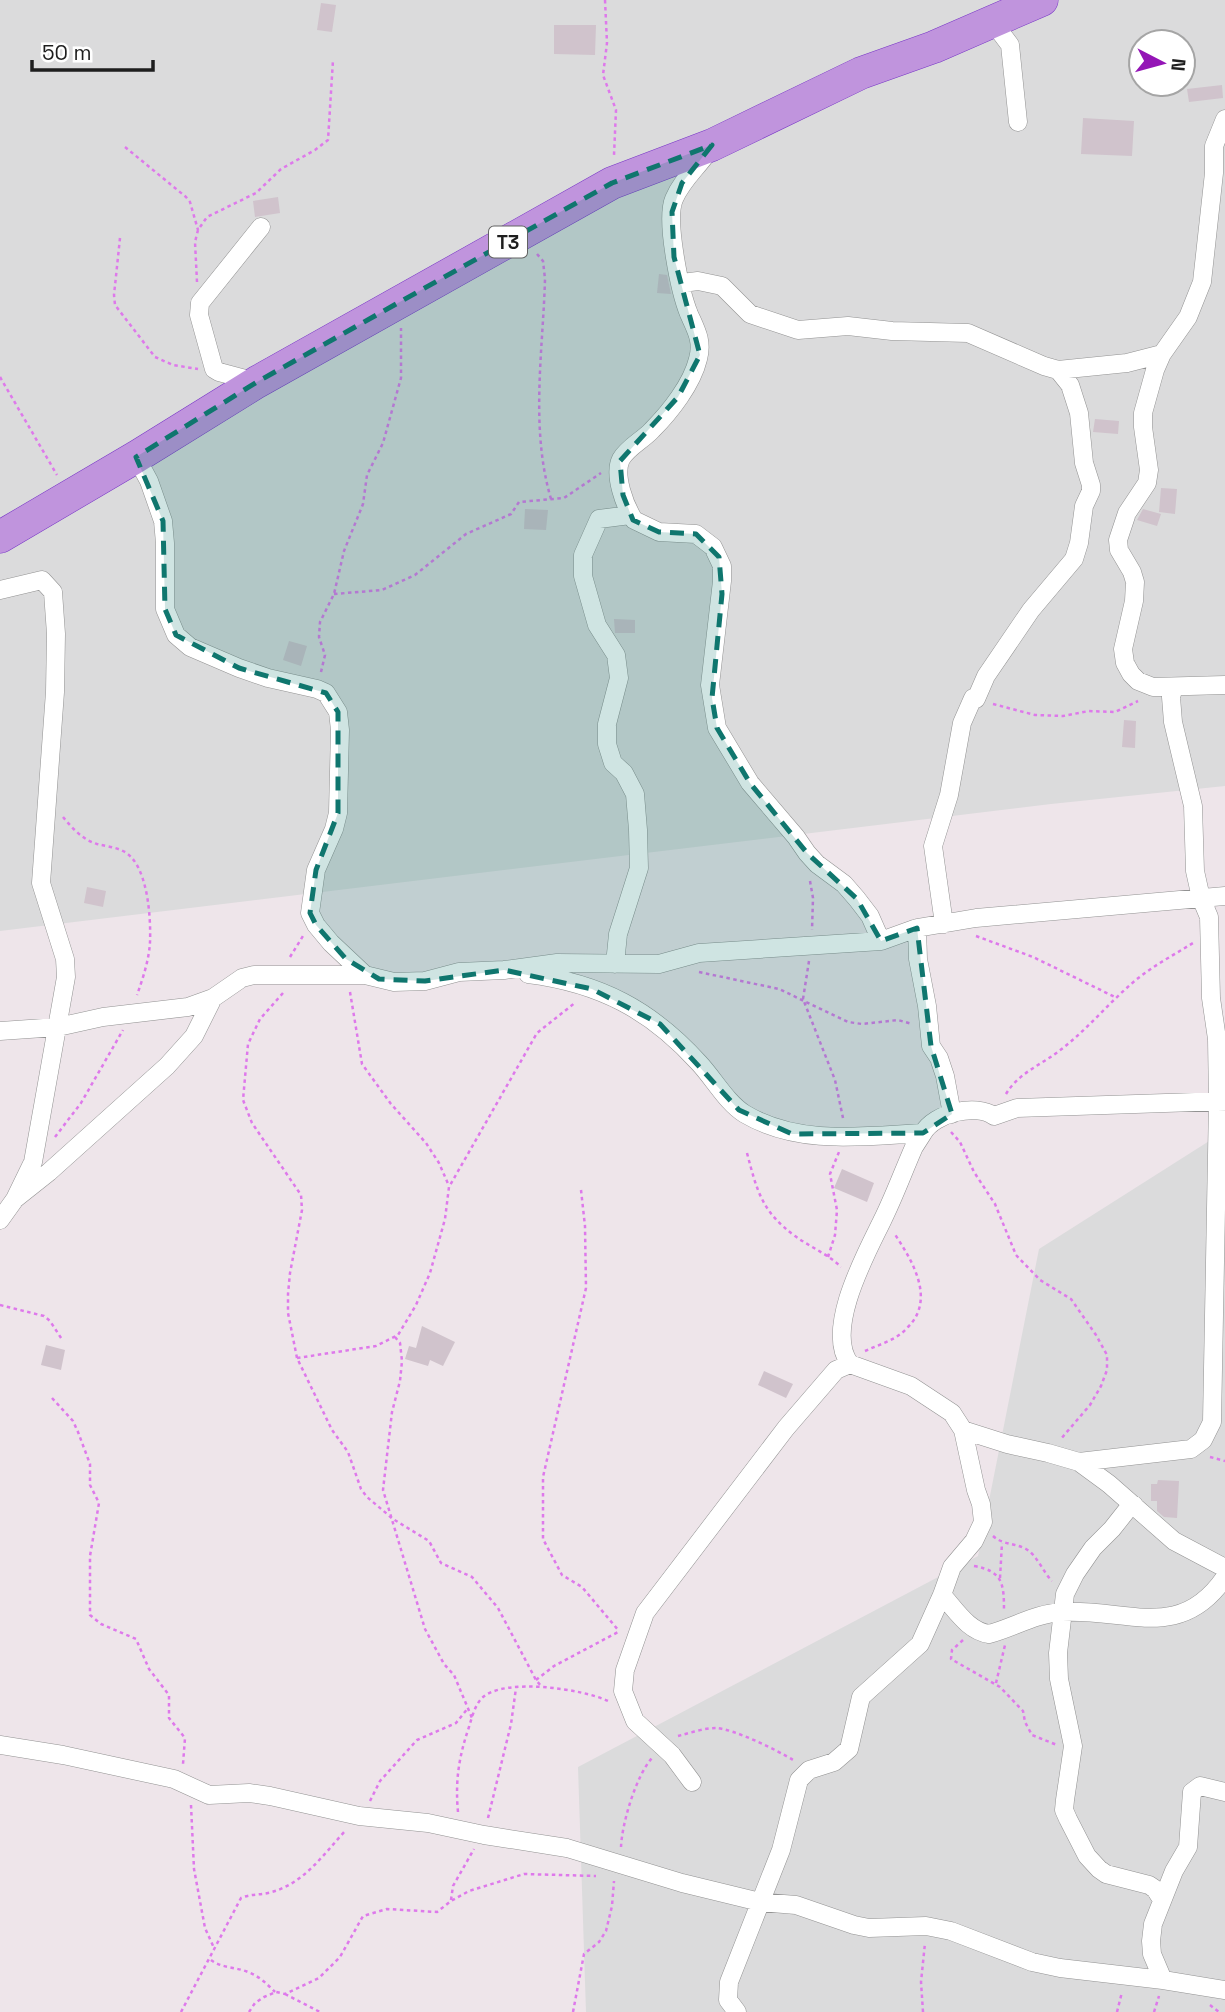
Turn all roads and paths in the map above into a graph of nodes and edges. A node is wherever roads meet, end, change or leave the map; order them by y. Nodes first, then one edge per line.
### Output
1 (605, 0) edge
2 (1042, 0) edge
3 (992, 21) junction
4 (333, 60) dead end
5 (1225, 119) edge
6 (1018, 122) dead end
7 (712, 145) junction
8 (125, 147) dead end
9 (612, 183) junction
10 (1218, 191) edge
11 (261, 227) dead end
12 (198, 230) junction
13 (120, 238) dead end
14 (506, 243) junction
15 (681, 283) junction
16 (400, 301) junction
17 (200, 303) junction
18 (1162, 354) junction
19 (1058, 370) junction
20 (219, 372) junction
21 (0, 377) edge
22 (257, 382) junction
23 (136, 457) junction
24 (620, 461) junction
25 (69, 496) junction
26 (551, 499) junction
27 (634, 520) junction
28 (0, 537) edge
29 (0, 590) edge
30 (334, 594) junction
31 (1225, 685) edge
32 (317, 688) junction
33 (1173, 691) junction
34 (976, 699) junction
35 (47, 805) junction
36 (807, 853) junction
37 (1225, 896) edge
38 (1201, 898) junction
39 (948, 923) junction
40 (316, 925) junction
41 (917, 928) junction
42 (1210, 934) junction
43 (881, 941) junction
44 (812, 945) junction
45 (615, 964) junction
46 (659, 964) junction
47 (504, 970) junction
48 (277, 973) junction
49 (299, 974) junction
50 (365, 975) junction
51 (343, 976) junction
52 (592, 989) junction
53 (214, 998) junction
54 (1117, 998) junction
55 (803, 999) junction
56 (131, 1014) junction
57 (58, 1027) junction
58 (0, 1031) edge
59 (931, 1046) junction
60 (1222, 1101) edge
61 (951, 1114) junction
62 (994, 1115) junction
63 (843, 1118) dead end
64 (925, 1130) junction
65 (841, 1147) dead end
66 (747, 1153) dead end
67 (33, 1162) junction
68 (449, 1186) junction
69 (581, 1190) dead end
70 (15, 1199) junction
71 (0, 1220) edge
72 (882, 1221) junction
73 (828, 1257) junction
74 (852, 1283) junction
75 (0, 1306) edge
76 (395, 1337) junction
77 (62, 1341) dead end
78 (298, 1358) junction
79 (848, 1363) junction
80 (52, 1398) dead end
81 (963, 1430) junction
82 (1048, 1452) junction
83 (1079, 1462) junction
84 (1134, 1505) junction
85 (391, 1518) junction
86 (983, 1522) junction
87 (1002, 1543) junction
88 (958, 1559) junction
89 (1225, 1568) edge
90 (1225, 1577) edge
91 (1000, 1578) junction
92 (942, 1595) junction
93 (1063, 1603) junction
94 (645, 1613) junction
95 (1004, 1630) junction
96 (619, 1631) junction
97 (982, 1633) junction
98 (536, 1680) junction
99 (996, 1684) junction
100 (542, 1687) junction
101 (516, 1688) junction
102 (468, 1708) junction
103 (629, 1711) junction
104 (472, 1718) junction
105 (658, 1742) junction
106 (0, 1745) edge
107 (1073, 1748) junction
108 (672, 1755) junction
109 (808, 1770) junction
110 (181, 1782) junction
111 (692, 1782) dead end
112 (1225, 1793) edge
113 (359, 1816) junction
114 (460, 1829) junction
115 (484, 1835) junction
116 (619, 1866) junction
117 (1161, 1900) junction
118 (451, 1901) junction
119 (760, 1902) junction
120 (926, 1926) junction
121 (214, 1948) junction
122 (211, 1957) junction
123 (1126, 1975) junction
124 (1163, 1980) junction
125 (1225, 1990) edge
126 (276, 1992) junction
127 (285, 1994) junction
128 (181, 2012) edge
129 (249, 2012) edge
130 (320, 2012) edge
131 (573, 2012) edge
132 (737, 2012) edge
133 (923, 2012) edge
134 (1117, 2012) edge

1 - 9 path
2 - 3 highway, T3
3 - 6 street
3 - 7 highway, T3
4 - 12 path
5 - 10 street
7 - 9 highway, T3
7 - 15 street
8 - 12 path
9 - 14 highway, T3
10 - 18 street
11 - 17 street
12 - 17 path
13 - 20 path
14 - 16 highway, T3
14 - 26 path
15 - 19 street
15 - 24 street
16 - 22 highway, T3
16 - 30 path
17 - 20 street
18 - 19 street
18 - 33 street
19 - 34 street
20 - 22 street
21 - 25 path
22 - 23 highway, T3
23 - 25 highway, T3
23 - 32 street
24 - 26 path
24 - 27 street
25 - 28 highway, T3
26 - 30 path
27 - 36 street
27 - 45 street
29 - 35 street
30 - 32 path
31 - 33 street
32 - 40 street
33 - 34 path
33 - 38 street
34 - 39 street
35 - 56 path
35 - 57 street
36 - 43 street
36 - 44 path
37 - 38 street
38 - 39 street
38 - 42 street
39 - 41 street
39 - 54 path
40 - 48 path
40 - 50 street
41 - 43 street
41 - 59 street
42 - 54 path
42 - 60 street
43 - 44 street
44 - 46 street
44 - 55 path
45 - 46 street
45 - 47 street
46 - 55 path
47 - 50 street
47 - 52 street
48 - 49 street
48 - 53 street
49 - 51 street
49 - 78 path
50 - 51 street
51 - 68 path
52 - 64 street
52 - 68 path
53 - 56 street
53 - 70 street
54 - 62 path
55 - 59 path
55 - 63 path
56 - 57 street
56 - 67 path
57 - 58 street
57 - 67 street
59 - 61 street
60 - 62 street
60 - 83 street
61 - 62 street
61 - 64 street
64 - 72 street
64 - 82 path
65 - 73 path
66 - 73 path
67 - 70 street
68 - 76 path
69 - 96 path
70 - 71 street
72 - 74 street
72 - 79 path
73 - 74 path
74 - 79 street
75 - 77 path
76 - 78 path
76 - 85 path
78 - 85 path
79 - 81 street
79 - 94 street
80 - 110 path
81 - 82 street
81 - 86 street
82 - 83 street
83 - 84 street
84 - 89 street
84 - 93 street
85 - 98 path
85 - 102 path
86 - 87 path
86 - 88 street
87 - 91 path
87 - 93 path
88 - 91 path
88 - 92 street
90 - 93 street
91 - 95 path
92 - 97 street
92 - 109 street
93 - 95 street
93 - 107 street
94 - 96 path
94 - 103 street
95 - 97 street
95 - 99 path
96 - 98 path
97 - 99 path
98 - 100 path
99 - 107 path
100 - 101 path
100 - 103 path
101 - 104 path
101 - 115 path
102 - 104 path
102 - 113 path
103 - 105 street
104 - 114 path
105 - 108 street
105 - 109 path
106 - 110 street
107 - 117 street
108 - 111 street
108 - 116 path
109 - 119 street
110 - 113 street
110 - 121 path
112 - 117 street
113 - 114 street
113 - 121 path
114 - 115 street
115 - 116 street
115 - 118 path
116 - 118 path
116 - 119 street
116 - 131 path
117 - 124 street
118 - 127 path
119 - 120 street
119 - 132 street
120 - 123 street
120 - 133 path
121 - 122 path
122 - 126 path
122 - 128 path
123 - 124 street
123 - 134 path
124 - 125 street
126 - 127 path
126 - 129 path
127 - 130 path

